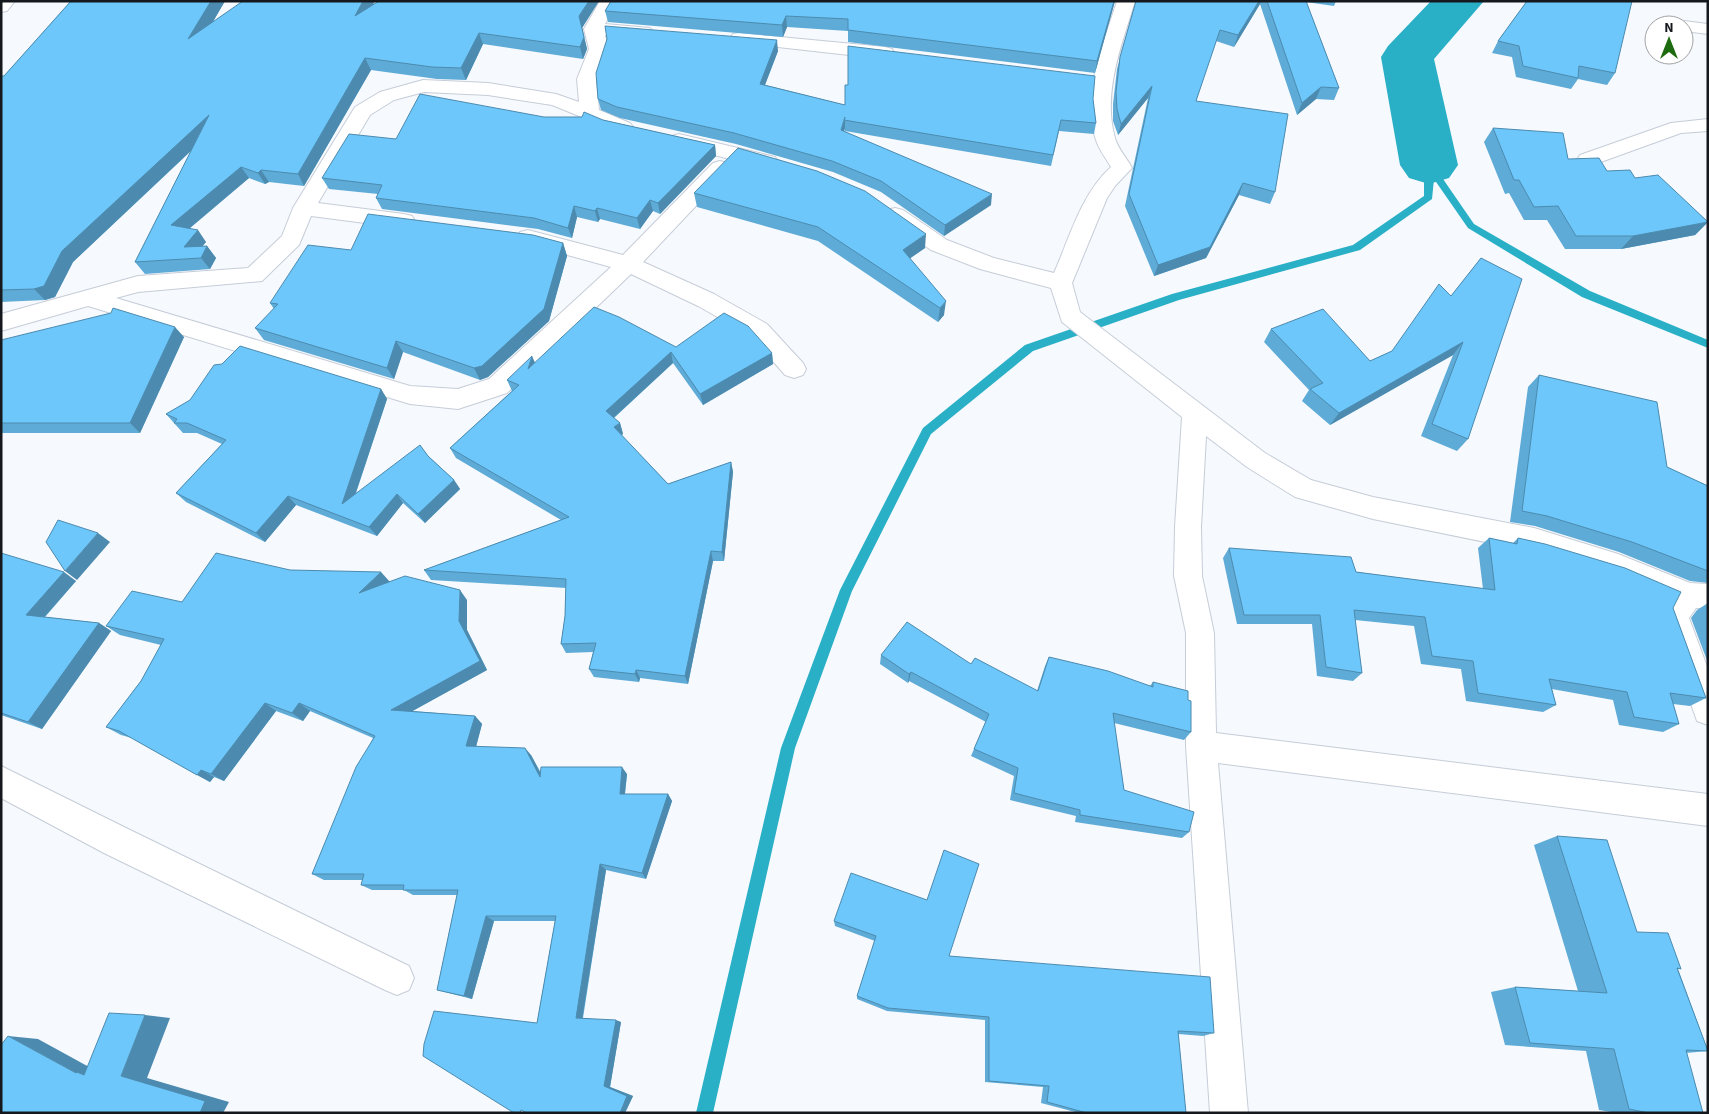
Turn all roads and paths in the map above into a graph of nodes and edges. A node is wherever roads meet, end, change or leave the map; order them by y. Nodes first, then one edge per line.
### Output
1 (6, 1) edge
2 (609, 1) edge
3 (1126, 1) edge
4 (1, 7) edge
5 (1694, 27) edge
6 (1708, 28) edge
7 (593, 30) junction
8 (661, 34) edge
9 (719, 37) edge
10 (901, 54) edge
11 (589, 114) junction
12 (1708, 125) edge
13 (735, 152) junction
14 (1587, 160) edge
15 (789, 168) edge
16 (880, 204) edge
17 (304, 208) junction
18 (421, 223) edge
19 (509, 234) edge
20 (628, 264) junction
21 (1061, 283) junction
22 (87, 298) junction
23 (1, 323) edge
24 (794, 369) dead end
25 (1195, 415) junction
26 (1698, 596) edge
27 (1708, 711) edge
28 (1201, 746) junction
29 (1, 781) edge
30 (1708, 810) edge
31 (397, 978) dead end
32 (1229, 1113) edge

1 - 4 street
2 - 7 street
3 - 21 street
5 - 6 street
7 - 8 street
7 - 11 street
9 - 10 street
11 - 13 street
11 - 17 street
12 - 14 street
13 - 15 street
13 - 20 street
16 - 21 street
17 - 18 street
17 - 22 street
19 - 20 street
20 - 22 street
20 - 24 street
21 - 25 street
22 - 23 street
25 - 26 street
25 - 28 street
26 - 27 street
28 - 30 street
28 - 32 street
29 - 31 street

